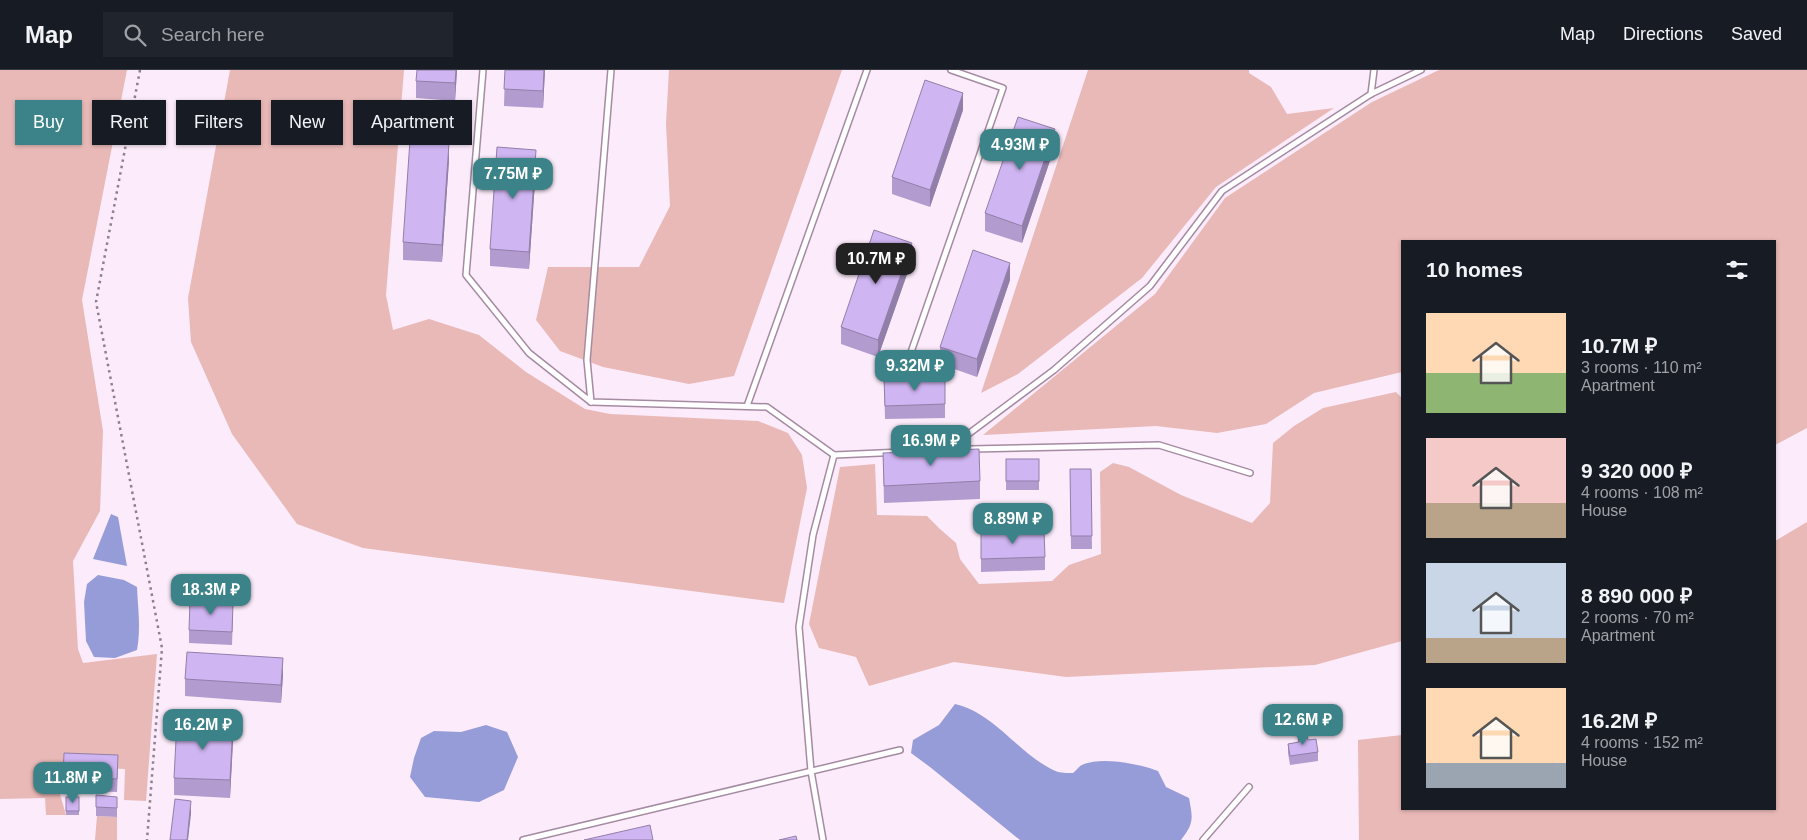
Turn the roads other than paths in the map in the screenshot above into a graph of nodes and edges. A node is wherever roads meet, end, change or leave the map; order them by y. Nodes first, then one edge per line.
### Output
1 (483, 70) edge
2 (611, 70) edge
3 (867, 70) edge
4 (951, 70) edge
5 (1374, 70) edge
6 (1421, 70) edge
7 (1371, 94) junction
8 (910, 355) dead end
9 (591, 402) junction
10 (747, 406) junction
11 (947, 450) junction
12 (834, 455) junction
13 (1250, 473) dead end
14 (900, 750) dead end
15 (811, 771) junction
16 (1249, 787) dead end
17 (523, 840) edge
18 (823, 840) edge
19 (1203, 840) edge

1 - 9 lane
2 - 9 lane
3 - 10 lane
4 - 8 lane
5 - 7 lane
6 - 7 lane
7 - 11 lane
9 - 10 lane
10 - 12 lane
11 - 12 lane
11 - 13 lane
12 - 15 lane
14 - 15 lane
15 - 17 lane
15 - 18 lane
16 - 19 lane

